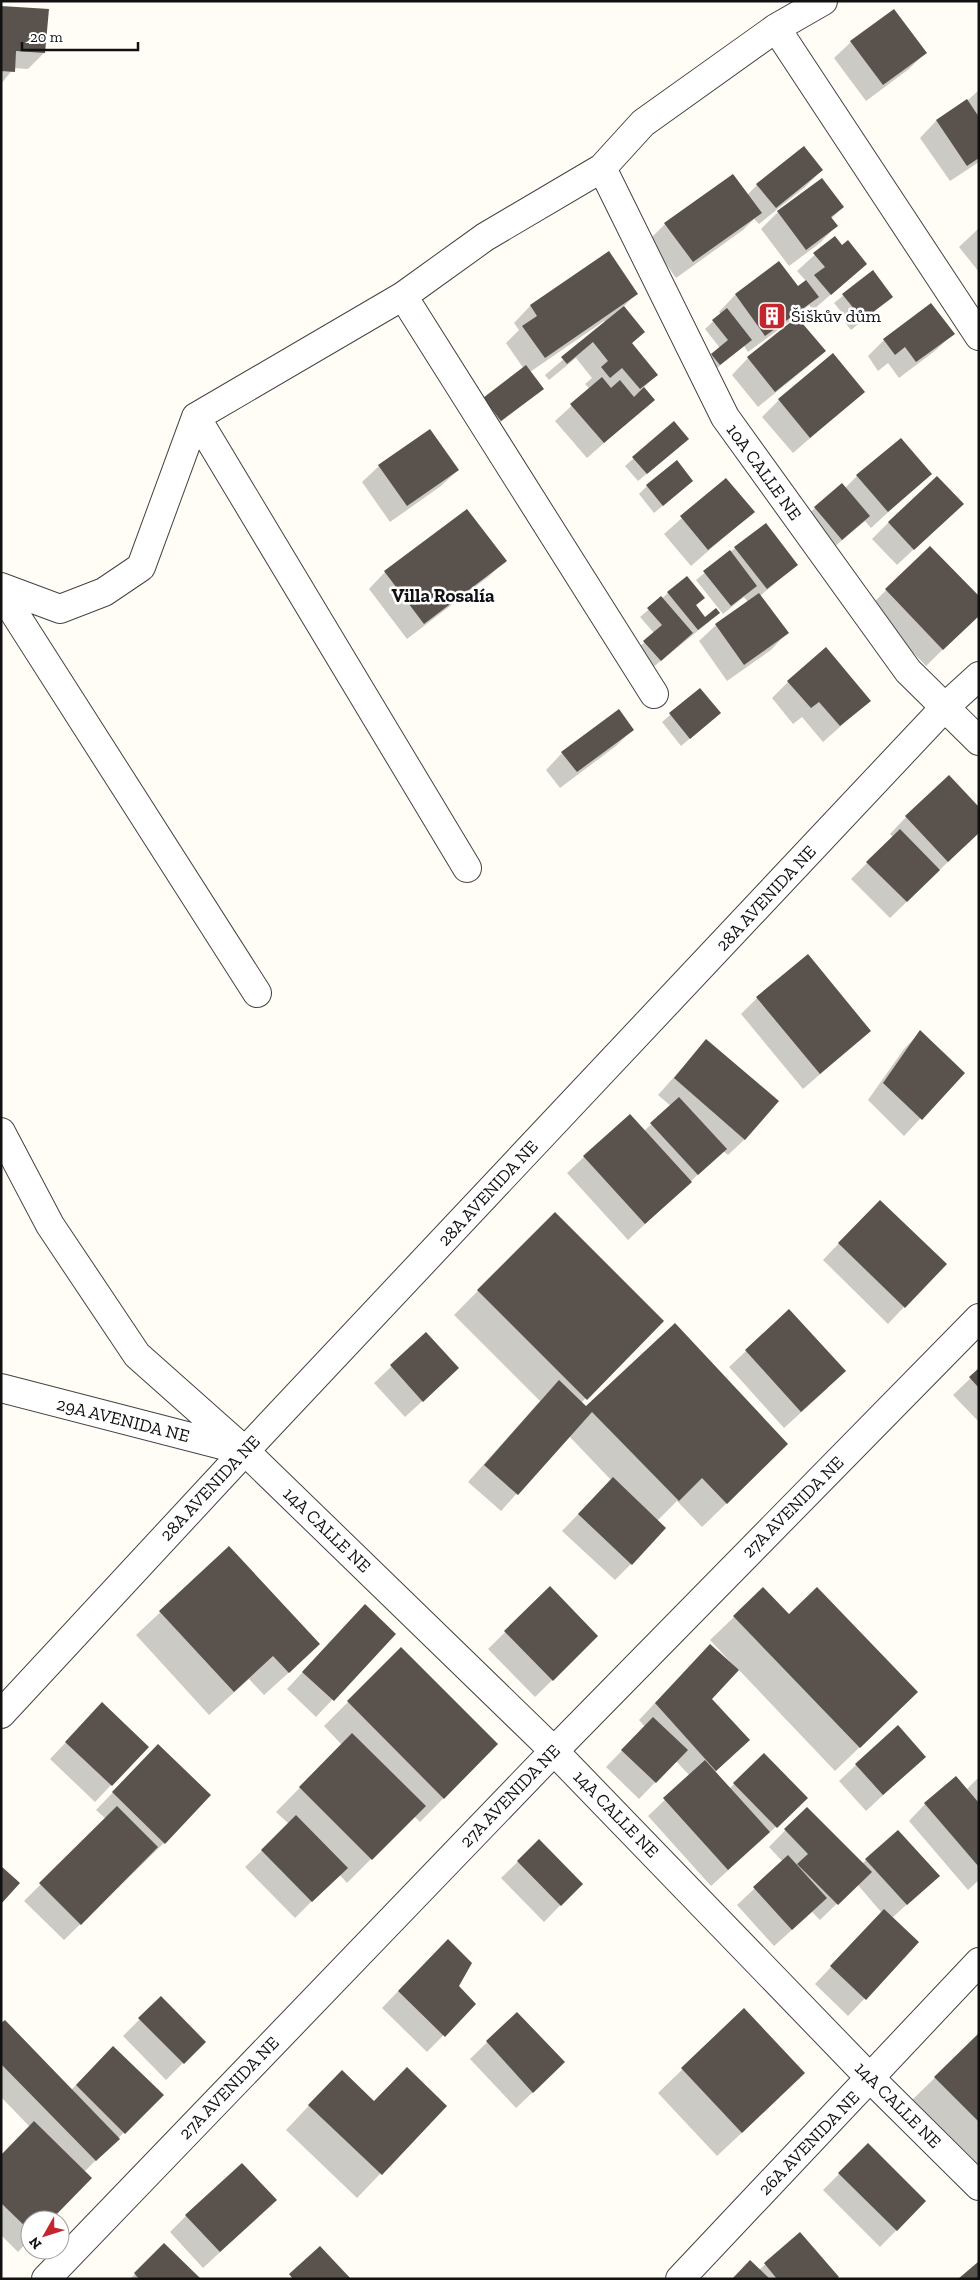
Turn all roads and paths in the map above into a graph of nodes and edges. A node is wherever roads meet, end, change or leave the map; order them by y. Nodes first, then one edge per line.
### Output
1 (823, 1) edge
2 (776, 28) junction
3 (602, 168) junction
4 (403, 296) junction
5 (979, 336) edge
6 (196, 417) junction
7 (1, 587) edge
8 (1, 592) edge
9 (979, 676) edge
10 (654, 694) dead end
11 (945, 707) junction
12 (979, 741) edge
13 (467, 868) dead end
14 (257, 993) dead end
15 (1, 1132) edge
16 (979, 1318) edge
17 (1, 1388) edge
18 (245, 1451) junction
19 (1, 1714) edge
20 (554, 1750) junction
21 (979, 1962) edge
22 (871, 2078) junction
23 (979, 2186) edge
24 (46, 2279) edge
25 (680, 2279) edge

1 - 2 street
2 - 3 street
2 - 5 street
3 - 4 street
3 - 11 street, 10A CALLE NE
4 - 6 street
4 - 10 street
6 - 7 street
6 - 13 street
8 - 14 street
9 - 11 street, 28A AVENIDA NE
11 - 12 street, 10A CALLE NE
11 - 18 street, 28A AVENIDA NE
15 - 18 street, 14A CALLE NE
16 - 20 street, 27A AVENIDA NE
17 - 18 street, 29A AVENIDA NE
18 - 19 street, 28A AVENIDA NE
18 - 20 street, 14A CALLE NE
20 - 22 street, 14A CALLE NE
20 - 24 street, 27A AVENIDA NE
21 - 22 street, 26A AVENIDA NE
22 - 23 street, 14A CALLE NE
22 - 25 street, 26A AVENIDA NE

